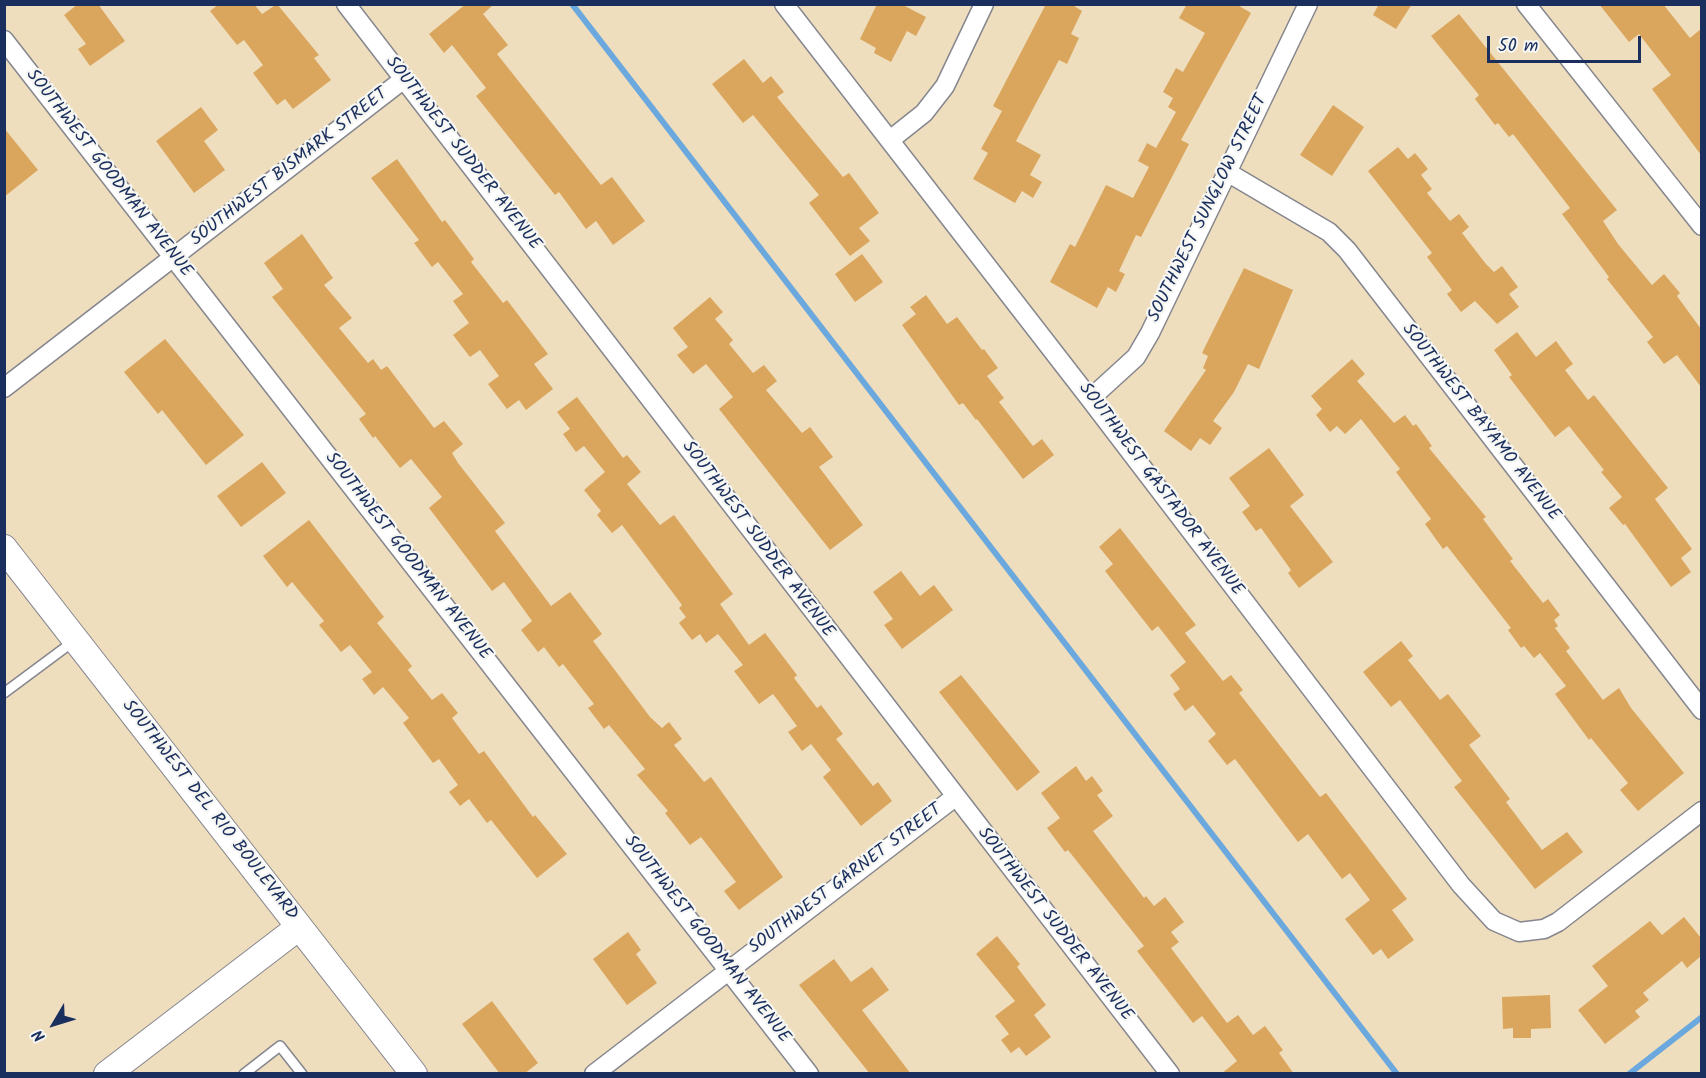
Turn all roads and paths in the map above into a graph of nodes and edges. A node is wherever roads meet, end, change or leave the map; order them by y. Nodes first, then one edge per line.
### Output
1 (346, 4) edge
2 (784, 4) edge
3 (984, 4) edge
4 (1308, 4) edge
5 (1526, 4) edge
6 (4, 40) edge
7 (404, 79) junction
8 (890, 140) junction
9 (1227, 172) junction
10 (1701, 226) edge
11 (174, 259) junction
12 (4, 388) edge
13 (1090, 399) junction
14 (4, 548) edge
15 (76, 639) junction
16 (4, 693) edge
17 (1701, 710) edge
18 (955, 797) junction
19 (1701, 811) edge
20 (299, 927) junction
21 (730, 969) junction
22 (108, 1073) edge
23 (244, 1074) edge
24 (302, 1074) edge
25 (414, 1074) edge
26 (594, 1074) edge
27 (809, 1074) edge
28 (1170, 1074) edge

1 - 7 street, SOUTHWEST SUDDER AVENUE
2 - 8 street, SOUTHWEST GASTADOR AVENUE
3 - 8 street
4 - 9 street, SOUTHWEST SUNGLOW STREET
5 - 10 street
6 - 11 street, SOUTHWEST GOODMAN AVENUE
7 - 11 street, SOUTHWEST BISMARK STREET
7 - 18 street, SOUTHWEST SUDDER AVENUE
8 - 13 street, SOUTHWEST GASTADOR AVENUE
9 - 13 street, SOUTHWEST SUNGLOW STREET
9 - 17 street, SOUTHWEST BAYAMO AVENUE
11 - 12 street, SOUTHWEST BISMARK STREET
11 - 21 street, SOUTHWEST GOODMAN AVENUE
13 - 19 street, SOUTHWEST GASTADOR AVENUE
14 - 15 street, SOUTHWEST DEL RIO BOULEVARD
15 - 16 lane
15 - 20 street, SOUTHWEST DEL RIO BOULEVARD
18 - 21 street, SOUTHWEST GARNET STREET
18 - 28 street, SOUTHWEST SUDDER AVENUE
20 - 22 street
20 - 25 street, SOUTHWEST DEL RIO BOULEVARD
21 - 26 street, SOUTHWEST GARNET STREET
21 - 27 street, SOUTHWEST GOODMAN AVENUE
23 - 24 lane

